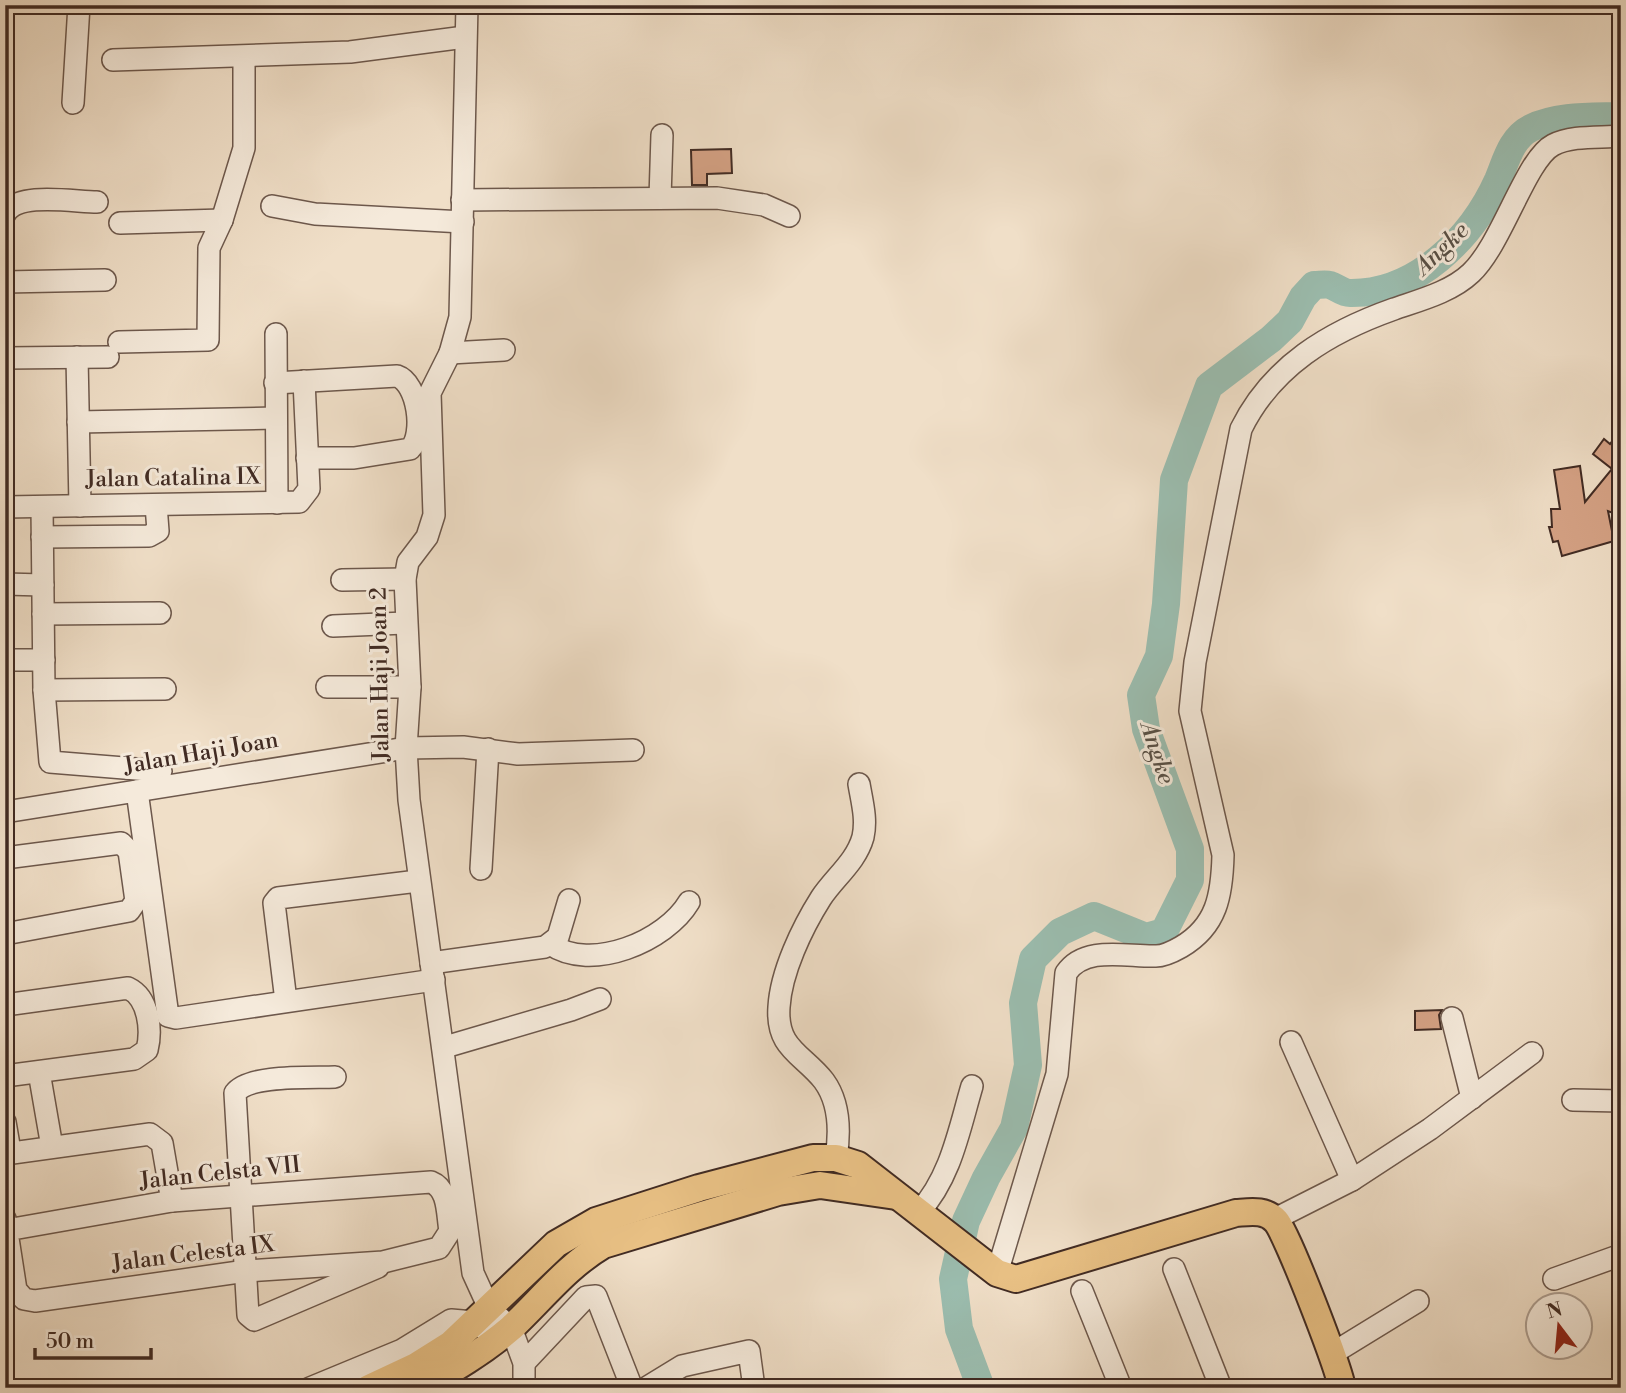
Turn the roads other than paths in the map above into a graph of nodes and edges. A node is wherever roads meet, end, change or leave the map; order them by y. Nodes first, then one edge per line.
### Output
1 (79, 5) edge
2 (467, 5) edge
3 (466, 37) junction
4 (244, 57) junction
5 (113, 60) dead end
6 (73, 103) dead end
7 (662, 135) dead end
8 (1621, 136) edge
9 (660, 198) junction
10 (462, 200) junction
11 (97, 202) dead end
12 (272, 206) dead end
13 (7, 210) edge
14 (789, 216) dead end
15 (222, 220) junction
16 (463, 222) junction
17 (120, 223) dead end
18 (105, 280) dead end
19 (5, 282) edge
20 (276, 334) dead end
21 (505, 350) dead end
22 (450, 353) junction
23 (77, 357) junction
24 (5, 358) edge
25 (304, 381) junction
26 (275, 383) junction
27 (275, 418) junction
28 (78, 422) junction
29 (307, 458) junction
30 (277, 503) junction
31 (156, 505) junction
32 (80, 506) junction
33 (42, 507) junction
34 (5, 508) edge
35 (42, 537) junction
36 (405, 579) junction
37 (342, 580) dead end
38 (5, 584) edge
39 (43, 585) junction
40 (160, 613) dead end
41 (43, 614) junction
42 (405, 623) junction
43 (333, 626) dead end
44 (5, 660) edge
45 (44, 660) junction
46 (327, 687) dead end
47 (410, 687) junction
48 (165, 689) dead end
49 (44, 690) junction
50 (406, 748) junction
51 (488, 750) junction
52 (633, 750) dead end
53 (161, 771) dead end
54 (859, 784) dead end
55 (137, 791) junction
56 (5, 812) edge
57 (5, 858) edge
58 (481, 869) dead end
59 (418, 881) junction
60 (569, 900) dead end
61 (689, 902) dead end
62 (5, 933) edge
63 (550, 944) junction
64 (433, 971) junction
65 (600, 999) dead end
66 (286, 1001) junction
67 (5, 1005) edge
68 (1452, 1018) dead end
69 (1291, 1042) dead end
70 (445, 1047) junction
71 (1532, 1053) dead end
72 (39, 1072) junction
73 (5, 1076) edge
74 (335, 1077) dead end
75 (972, 1086) dead end
76 (1472, 1098) junction
77 (1573, 1100) dead end
78 (1621, 1101) edge
79 (5, 1122) edge
80 (6, 1127) edge
81 (52, 1147) junction
82 (8, 1152) edge
83 (836, 1158) junction
84 (1352, 1180) junction
85 (240, 1195) junction
86 (896, 1196) junction
87 (172, 1201) junction
88 (926, 1217) junction
89 (1275, 1219) junction
90 (6, 1225) edge
91 (444, 1242) joint
92 (1621, 1255) edge
93 (383, 1262) junction
94 (989, 1267) junction
95 (1174, 1269) dead end
96 (246, 1271) junction
97 (1554, 1279) dead end
98 (1082, 1291) dead end
99 (1418, 1301) dead end
100 (482, 1315) junction
101 (504, 1333) junction
102 (524, 1363) junction
103 (1340, 1377) edge
104 (310, 1388) edge
105 (369, 1388) edge
106 (421, 1388) edge
107 (524, 1388) edge
108 (632, 1388) edge
109 (646, 1388) edge
110 (754, 1388) edge
111 (1121, 1388) edge
112 (1221, 1388) edge

1 - 6 street
2 - 3 street, Jalan Haji Joan 2
3 - 4 street
3 - 10 street, Jalan Haji Joan 2
4 - 5 street
4 - 15 street
7 - 9 street
8 - 94 street
9 - 10 street
9 - 14 street
10 - 16 street, Jalan Haji Joan 2
11 - 13 street
12 - 16 street
15 - 17 street
15 - 23 street
16 - 22 street, Jalan Haji Joan 2
18 - 19 street
20 - 26 street
21 - 22 street
22 - 36 street, Jalan Haji Joan 2
23 - 24 street
23 - 28 street
25 - 26 street
25 - 29 street
25 - 29 street
26 - 27 street
27 - 28 street
27 - 30 street
28 - 32 street
29 - 30 street, Jalan Catalina IX
30 - 31 street, Jalan Catalina IX
31 - 32 street, Jalan Catalina IX
31 - 35 street
32 - 33 street, Jalan Catalina IX
33 - 34 street, Jalan Catalina IX
33 - 35 street
35 - 39 street
36 - 37 street
36 - 42 street, Jalan Haji Joan 2
38 - 39 street
39 - 41 street
40 - 41 street
41 - 45 street
42 - 43 street
42 - 47 street, Jalan Haji Joan 2
44 - 45 street
45 - 49 street
46 - 47 street
47 - 50 street, Jalan Haji Joan 2
48 - 49 street
49 - 53 street
50 - 51 street, Jalan Haji Joan
50 - 55 street, Jalan Haji Joan
50 - 59 street, Jalan Haji Joan 2
51 - 52 street, Jalan Haji Joan
51 - 58 street
54 - 83 street
55 - 56 street, Jalan Haji Joan
55 - 66 street
57 - 62 street
59 - 64 street, Jalan Haji Joan 2
59 - 66 street
60 - 63 street
61 - 63 street
63 - 64 street
64 - 66 street
64 - 70 street, Jalan Haji Joan 2
65 - 70 street
67 - 72 street
68 - 76 street
69 - 84 street
70 - 100 street, Jalan Haji Joan 2
71 - 76 street
72 - 73 street
72 - 81 street
74 - 85 street
75 - 88 street
76 - 84 street
77 - 78 street
79 - 80 street
80 - 82 street
81 - 82 street
81 - 87 street
83 - 86 main road
83 - 100 main road
84 - 89 street
85 - 87 street, Jalan Celsta VII
85 - 91 street, Jalan Celsta VII
85 - 96 street
86 - 88 main road
86 - 101 main road
87 - 90 street, Jalan Celsta VII
88 - 94 main road
89 - 94 main road
89 - 103 main road
90 - 96 street, Jalan Celesta IX
91 - 93 street, Jalan Celesta IX
92 - 97 street
93 - 96 street, Jalan Celesta IX
93 - 96 street, Jalan Celesta IX
95 - 112 street
98 - 111 street
99 - 103 street
100 - 101 street
100 - 104 street
100 - 105 main road
101 - 102 street
101 - 106 main road
102 - 107 street
102 - 108 street
109 - 110 street

